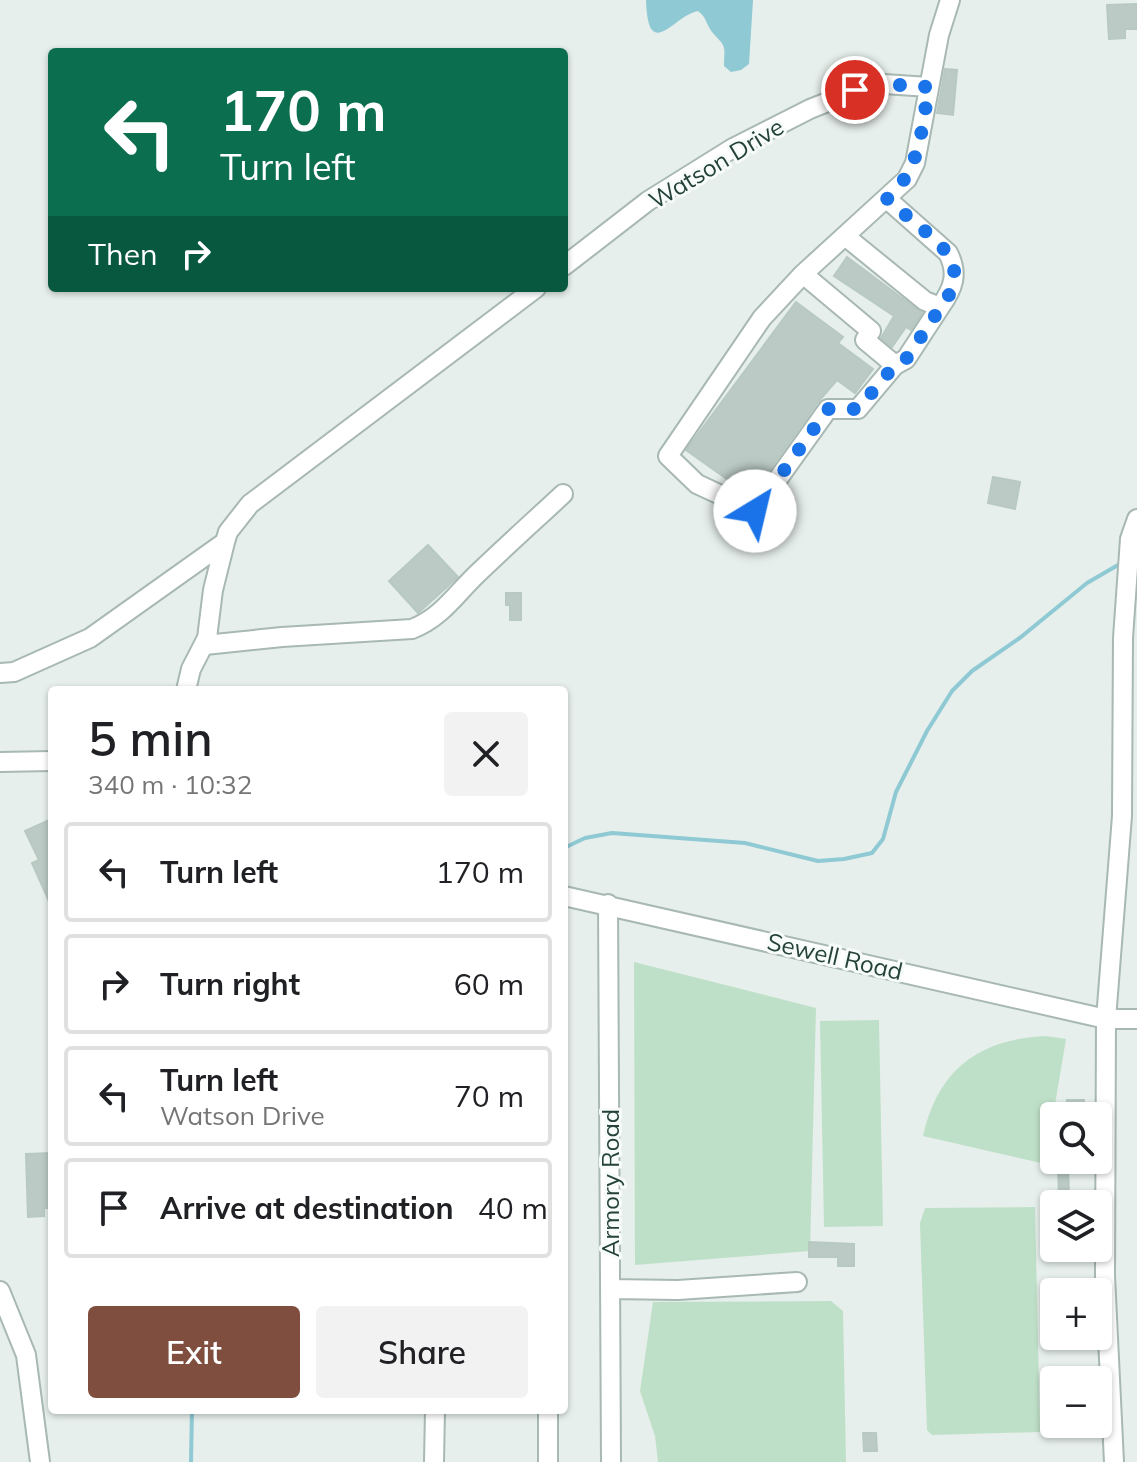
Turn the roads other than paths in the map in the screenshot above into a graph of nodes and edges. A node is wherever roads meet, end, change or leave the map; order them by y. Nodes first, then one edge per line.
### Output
1 (950, 0) edge
2 (929, 87) junction
3 (887, 199) junction
4 (845, 236) junction
5 (568, 263) edge
6 (803, 274) junction
7 (531, 292) edge
8 (940, 307) junction
9 (895, 365) junction
10 (563, 494) dead end
11 (1137, 519) edge
12 (225, 542) junction
13 (205, 645) junction
14 (0, 673) edge
15 (187, 686) edge
16 (48, 761) edge
17 (0, 762) edge
18 (1129, 807) edge
19 (568, 897) edge
20 (608, 904) junction
21 (1106, 1019) junction
22 (1137, 1019) edge
23 (797, 1282) dead end
24 (610, 1289) junction
25 (0, 1291) edge
26 (435, 1414) edge
27 (548, 1414) edge
28 (40, 1462) edge
29 (434, 1462) edge
30 (548, 1462) edge
31 (611, 1462) edge
32 (1114, 1462) edge

1 - 2 street
2 - 3 street
2 - 5 street, Watson Drive
3 - 4 street
3 - 8 street
4 - 6 street
4 - 8 street
6 - 9 street
6 - 9 street
7 - 12 street
8 - 9 street
10 - 13 street
11 - 18 street
12 - 13 street
12 - 14 street
13 - 15 street
16 - 17 street
18 - 21 street
19 - 20 street, Sewell Road
20 - 21 street, Sewell Road
20 - 24 street, Armory Road
21 - 22 street, Sewell Road
21 - 32 street
23 - 24 street
24 - 31 street, Armory Road
25 - 28 street
26 - 29 street
27 - 30 street

